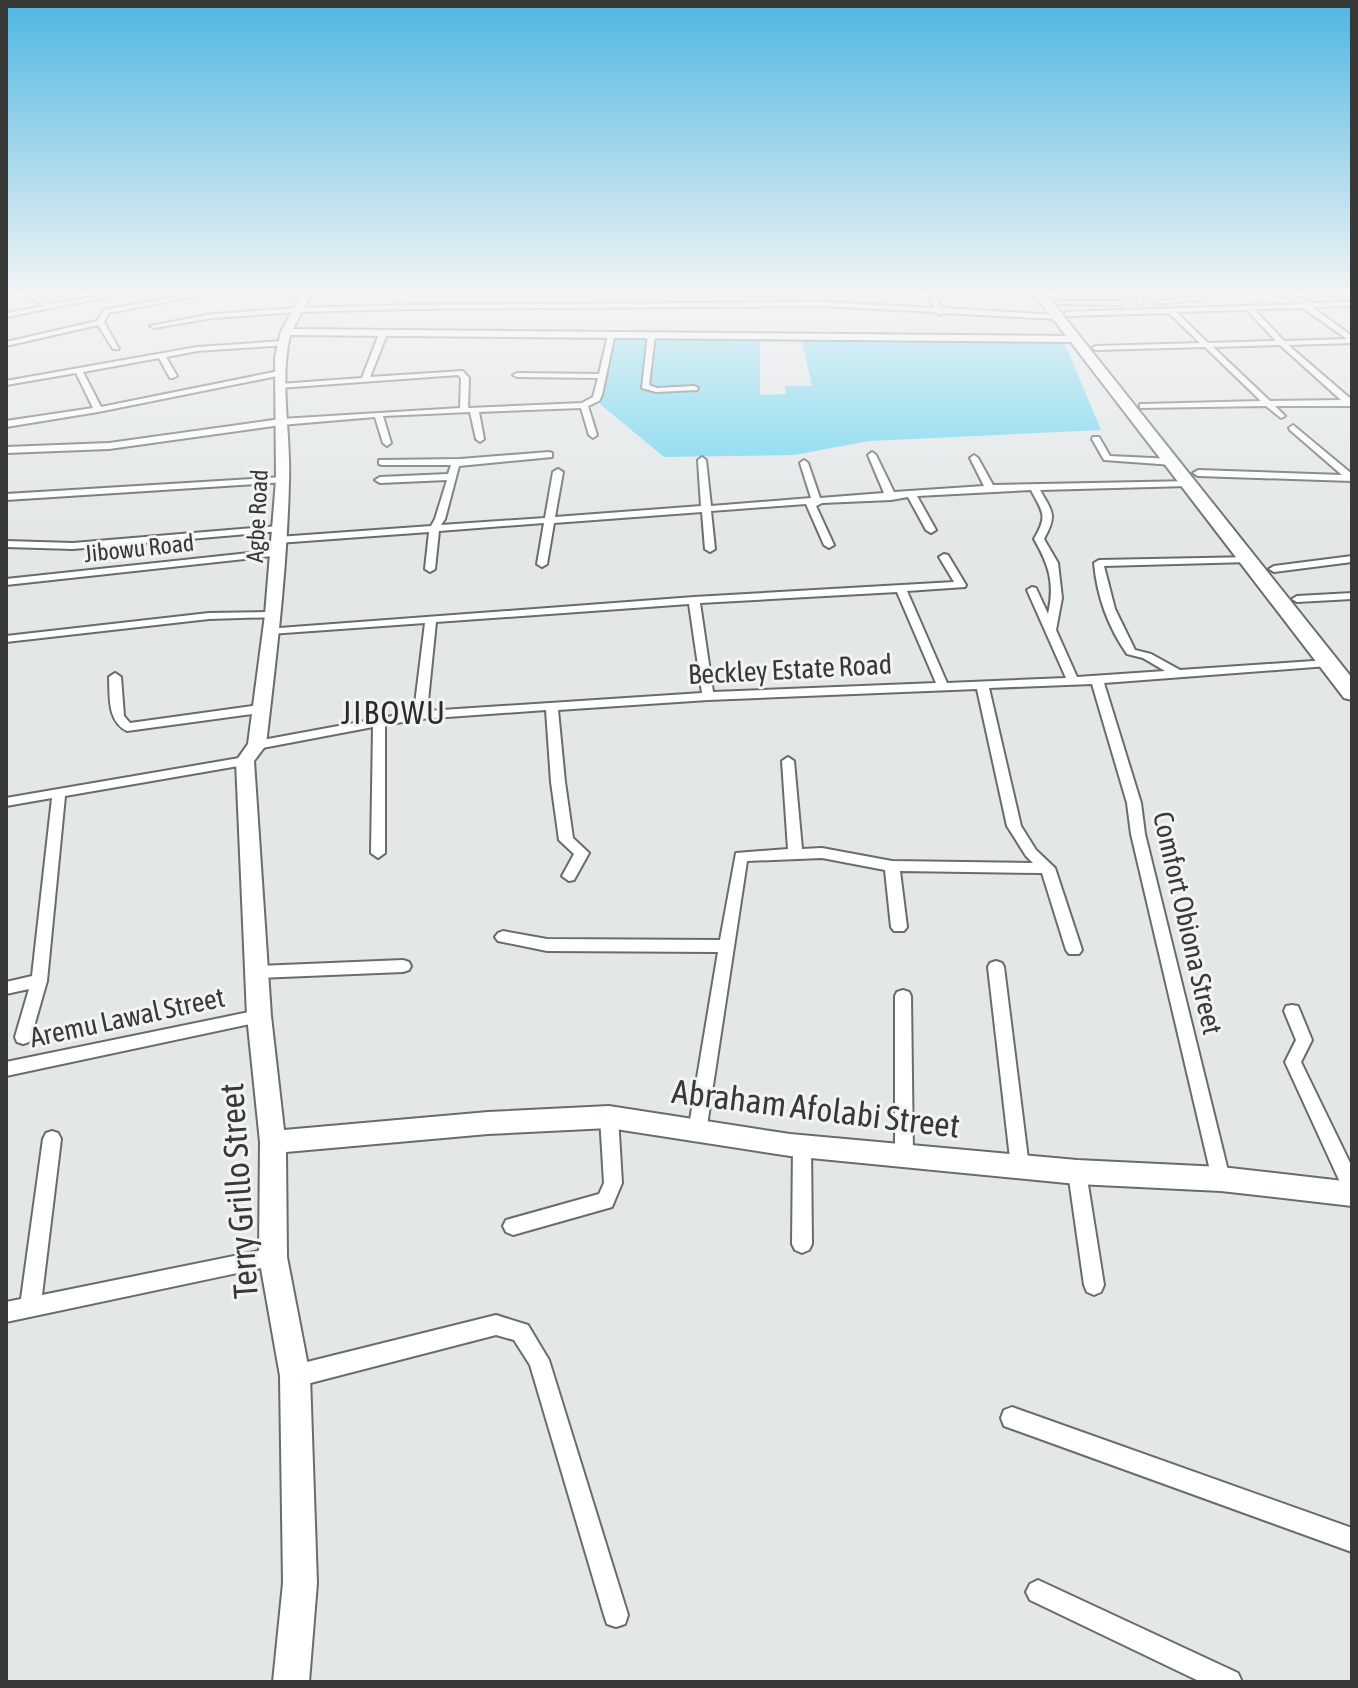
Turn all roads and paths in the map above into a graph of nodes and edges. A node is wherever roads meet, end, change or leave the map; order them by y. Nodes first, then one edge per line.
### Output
1 (68, 373) edge
2 (80, 373) edge
3 (171, 373) edge
4 (280, 373) edge
5 (368, 373) edge
6 (603, 373) edge
7 (647, 373) edge
8 (1103, 373) edge
9 (1116, 373) edge
10 (1234, 373) edge
11 (1317, 373) edge
12 (517, 375) dead end
13 (173, 376) dead end
14 (602, 376) junction
15 (366, 378) junction
16 (279, 380) junction
17 (6, 383) edge
18 (694, 388) dead end
19 (1351, 403) edge
20 (1268, 404) junction
21 (584, 405) junction
22 (1143, 406) junction
23 (98, 410) junction
24 (469, 410) junction
25 (378, 414) junction
26 (1281, 416) dead end
27 (281, 422) junction
28 (6, 424) edge
29 (1293, 428) dead end
30 (593, 435) dead end
31 (480, 439) dead end
32 (1096, 439) dead end
33 (387, 443) dead end
34 (6, 450) edge
35 (549, 455) dead end
36 (872, 455) dead end
37 (974, 458) dead end
38 (702, 460) dead end
39 (382, 462) dead end
40 (460, 462) junction
41 (1173, 462) junction
42 (804, 463) dead end
43 (558, 472) dead end
44 (452, 477) junction
45 (1194, 478) junction
46 (1352, 478) edge
47 (283, 480) junction
48 (380, 480) dead end
49 (1034, 486) junction
50 (990, 488) junction
51 (912, 495) junction
52 (6, 497) edge
53 (891, 497) junction
54 (813, 503) junction
55 (708, 510) junction
56 (551, 520) junction
57 (434, 528) junction
58 (931, 530) dead end
59 (278, 541) junction
60 (6, 544) edge
61 (829, 545) dead end
62 (710, 549) dead end
63 (944, 557) dead end
64 (1250, 559) junction
65 (1352, 559) edge
66 (542, 564) dead end
67 (430, 569) dead end
68 (1274, 569) junction
69 (6, 582) edge
70 (901, 589) junction
71 (1032, 590) dead end
72 (1352, 596) edge
73 (1297, 599) junction
74 (694, 600) junction
75 (273, 615) junction
76 (431, 619) junction
77 (1050, 630) junction
78 (270, 631) junction
79 (6, 639) edge
80 (1328, 663) junction
81 (1352, 668) edge
82 (1178, 674) junction
83 (115, 677) dead end
84 (1097, 680) junction
85 (1073, 681) junction
86 (982, 685) junction
87 (943, 686) junction
88 (1352, 693) edge
89 (708, 696) junction
90 (552, 706) junction
91 (260, 709) junction
92 (420, 715) junction
93 (379, 722) junction
94 (251, 753) junction
95 (788, 761) dead end
96 (59, 793) junction
97 (6, 802) edge
98 (378, 853) dead end
99 (795, 854) junction
100 (892, 866) junction
101 (1048, 868) junction
102 (569, 876) dead end
103 (899, 927) dead end
104 (503, 937) dead end
105 (725, 946) junction
106 (1074, 950) dead end
107 (403, 966) dead end
108 (996, 967) dead end
109 (258, 972) junction
110 (39, 981) junction
111 (6, 988) edge
112 (903, 996) dead end
113 (1292, 1011) dead end
114 (259, 1016) junction
115 (23, 1037) dead end
116 (6, 1069) edge
117 (609, 1117) junction
118 (697, 1132) junction
119 (52, 1139) dead end
120 (273, 1142) junction
121 (802, 1146) junction
122 (904, 1156) junction
123 (1020, 1167) junction
124 (1077, 1172) junction
125 (1221, 1179) junction
126 (1352, 1187) edge
127 (1352, 1194) edge
128 (513, 1226) dead end
129 (802, 1244) dead end
130 (273, 1257) junction
131 (1094, 1285) dead end
132 (30, 1307) junction
133 (6, 1312) edge
134 (295, 1376) junction
135 (1012, 1418) dead end
136 (1352, 1540) edge
137 (1038, 1592) dead end
138 (616, 1615) dead end
139 (291, 1682) edge
140 (1229, 1682) edge

1 - 17 street
2 - 23 street
3 - 13 street
4 - 16 street, Agbe Road
5 - 15 street
6 - 14 street
7 - 18 street
8 - 41 highway
9 - 22 highway
10 - 20 street
11 - 19 street
12 - 14 street
14 - 21 street
15 - 16 street
15 - 24 street
16 - 23 street
16 - 27 street, Agbe Road
19 - 20 street
20 - 22 street
20 - 26 street
21 - 24 street
21 - 30 street
22 - 45 highway
23 - 28 street
24 - 25 street
24 - 31 street
25 - 27 street
25 - 33 street
27 - 34 street
27 - 47 street, Agbe Road
29 - 46 street
32 - 41 street
35 - 40 street
36 - 53 street
37 - 50 street
38 - 55 street
39 - 40 street
40 - 44 street
41 - 45 highway
42 - 54 street
43 - 56 street
44 - 48 street
44 - 57 street
45 - 46 street
45 - 49 street
45 - 64 highway
45 - 68 highway
47 - 52 street
47 - 59 street, Agbe Road
49 - 50 street
49 - 77 street
50 - 51 street
51 - 53 street
51 - 58 street
53 - 54 street
54 - 55 street
54 - 61 street
55 - 56 street
55 - 62 street
56 - 57 street
56 - 66 street
57 - 59 street
57 - 67 street
59 - 60 street
59 - 69 street, Jibowu Road
59 - 75 street, Agbe Road
63 - 70 street
64 - 80 highway
64 - 82 street
65 - 68 street
68 - 73 highway
70 - 74 street
70 - 87 street
71 - 77 street
72 - 73 street
73 - 81 highway
74 - 76 street
74 - 89 street
75 - 78 street, Agbe Road
75 - 79 street
76 - 78 street
76 - 92 street
77 - 85 street
78 - 91 street, Agbe Road
80 - 82 street, Beckley Estate Road
80 - 88 highway
82 - 84 street, Beckley Estate Road
83 - 91 street
84 - 85 street, Beckley Estate Road
84 - 125 street, Comfort Obiona Street
85 - 86 street, Beckley Estate Road
86 - 87 street, Beckley Estate Road
86 - 101 street
87 - 89 street, Beckley Estate Road
89 - 90 street, Beckley Estate Road
90 - 92 street, Beckley Estate Road
90 - 102 street
91 - 94 street, Agbe Road
92 - 93 street, Beckley Estate Road
93 - 94 street, Beckley Estate Road
93 - 98 street
94 - 96 street, Beckley Estate Road
94 - 109 street, Terry Grillo Street
95 - 99 street
96 - 97 street, Beckley Estate Road
96 - 110 street
99 - 100 street
99 - 105 street
100 - 101 street
100 - 103 street
101 - 106 street
104 - 105 street
105 - 118 street
107 - 109 street
108 - 123 street
109 - 114 street, Terry Grillo Street
110 - 111 street
110 - 115 street
112 - 122 street
113 - 126 street
114 - 116 street, Aremu Lawal Street
114 - 120 street, Terry Grillo Street
117 - 118 street, Abraham Afolabi Street
117 - 120 street, Abraham Afolabi Street
117 - 128 street
118 - 121 street, Abraham Afolabi Street
119 - 132 street
120 - 130 street, Terry Grillo Street
121 - 122 street, Abraham Afolabi Street
121 - 129 street
122 - 123 street, Abraham Afolabi Street
123 - 124 street, Abraham Afolabi Street
124 - 125 street, Abraham Afolabi Street
124 - 131 street
125 - 127 street, Abraham Afolabi Street
130 - 132 street
130 - 134 street, Terry Grillo Street
132 - 133 street
134 - 138 street
134 - 139 street, Terry Grillo Street
135 - 136 street
137 - 140 street

